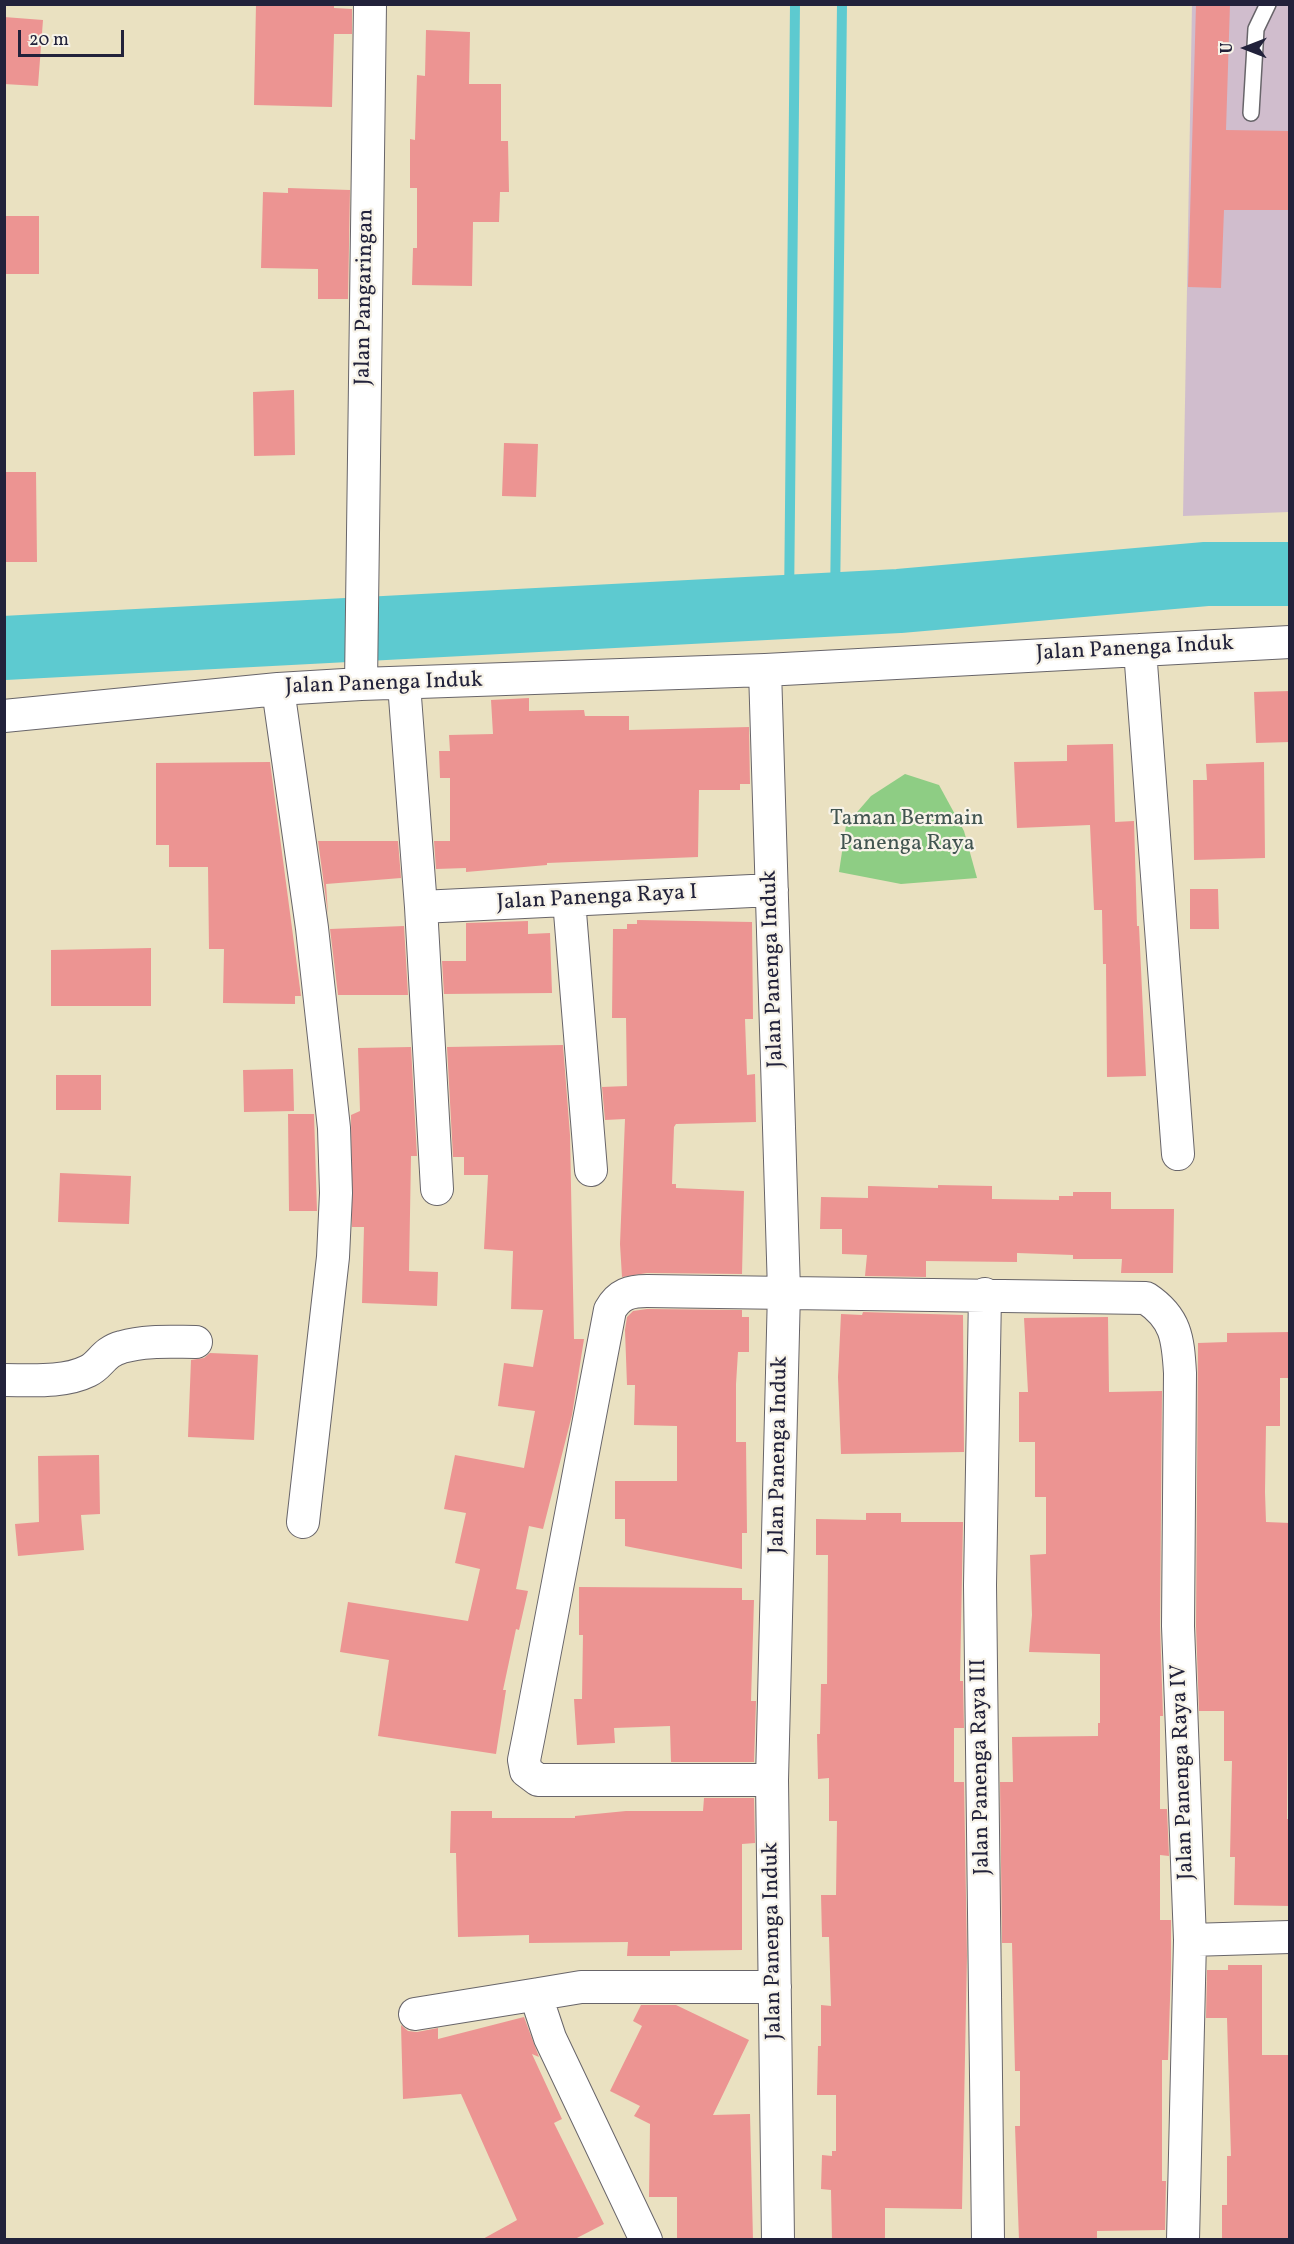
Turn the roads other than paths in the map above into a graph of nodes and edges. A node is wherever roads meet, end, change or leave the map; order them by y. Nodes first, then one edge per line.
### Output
1 (370, 4) edge
2 (1268, 4) edge
3 (1251, 113) dead end
4 (1290, 642) edge
5 (1140, 650) junction
6 (361, 670) junction
7 (765, 670) junction
8 (404, 684) junction
9 (278, 689) junction
10 (4, 716) edge
11 (772, 890) junction
12 (568, 900) junction
13 (421, 908) junction
14 (1178, 1154) dead end
15 (591, 1170) dead end
16 (437, 1189) dead end
17 (784, 1291) junction
18 (985, 1294) junction
19 (196, 1342) dead end
20 (4, 1380) edge
21 (303, 1522) dead end
22 (772, 1780) junction
23 (1290, 1937) edge
24 (1190, 1940) junction
25 (775, 1987) junction
26 (538, 1994) junction
27 (416, 2014) dead end
28 (646, 2240) edge
29 (778, 2240) edge
30 (988, 2240) edge
31 (1183, 2240) edge

1 - 6 street, Jalan Pangaringan
2 - 3 lane
4 - 5 street, Jalan Panenga Induk
5 - 7 street, Jalan Panenga Induk
5 - 14 street
6 - 8 street, Jalan Panenga Induk
6 - 9 street, Jalan Panenga Induk
7 - 8 street, Jalan Panenga Induk
7 - 11 street, Jalan Panenga Induk
8 - 13 street
9 - 10 street, Jalan Panenga Induk
9 - 21 street
11 - 12 street, Jalan Panenga Raya I
11 - 17 street, Jalan Panenga Induk
12 - 13 street, Jalan Panenga Raya I
12 - 15 street
13 - 16 street
17 - 18 street
17 - 22 street, Jalan Panenga Induk
17 - 22 street
18 - 24 street, Jalan Panenga Raya IV
18 - 30 street, Jalan Panenga Raya III
19 - 20 street
22 - 25 street, Jalan Panenga Induk
23 - 24 street
24 - 31 street, Jalan Panenga Raya IV
25 - 26 street
25 - 29 street, Jalan Panenga Induk
26 - 27 street
26 - 28 street

